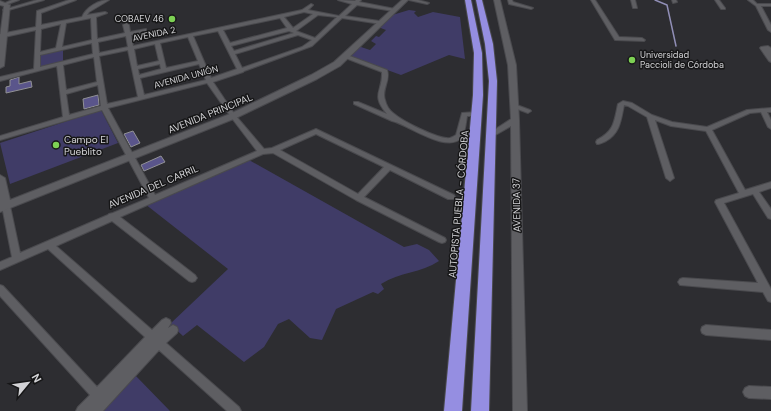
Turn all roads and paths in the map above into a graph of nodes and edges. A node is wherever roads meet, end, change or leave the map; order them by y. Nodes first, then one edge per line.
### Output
1 (17, 0) edge
2 (42, 0) edge
3 (74, 0) edge
4 (106, 0) edge
5 (340, 0) edge
6 (405, 0) edge
7 (410, 0) edge
8 (468, 0) edge
9 (479, 0) edge
10 (497, 0) edge
11 (510, 0) edge
12 (593, 0) edge
13 (633, 0) edge
14 (717, 0) edge
15 (750, 0) edge
16 (357, 1) edge
17 (427, 3) dead end
18 (3, 4) edge
19 (311, 5) dead end
20 (758, 5) junction
21 (771, 5) edge
22 (18, 7) junction
23 (635, 7) dead end
24 (531, 8) dead end
25 (723, 8) dead end
26 (44, 10) junction
27 (393, 10) junction
28 (304, 11) junction
29 (105, 13) dead end
30 (316, 13) junction
31 (93, 15) junction
32 (281, 16) junction
33 (339, 16) junction
34 (84, 17) junction
35 (2, 22) edge
36 (64, 22) junction
37 (379, 23) junction
38 (126, 25) dead end
39 (39, 28) junction
40 (220, 29) junction
41 (144, 30) dead end
42 (771, 30) edge
43 (293, 31) junction
44 (128, 34) junction
45 (190, 35) junction
46 (1, 36) edge
47 (94, 40) junction
48 (316, 40) junction
49 (642, 40) dead end
50 (157, 42) junction
51 (229, 45) junction
52 (130, 48) junction
53 (59, 49) junction
54 (232, 53) junction
55 (771, 53) edge
56 (38, 54) junction
57 (96, 55) junction
58 (345, 56) junction
59 (771, 60) edge
60 (162, 62) junction
61 (200, 62) junction
62 (60, 64) junction
63 (0, 66) edge
64 (134, 68) junction
65 (37, 69) junction
66 (164, 71) junction
67 (242, 71) junction
68 (136, 77) junction
69 (0, 79) edge
70 (209, 81) junction
71 (100, 83) junction
72 (63, 93) junction
73 (141, 98) junction
74 (356, 103) dead end
75 (514, 106) junction
76 (104, 107) junction
77 (763, 110) junction
78 (771, 110) edge
79 (528, 111) dead end
80 (477, 114) junction
81 (233, 116) junction
82 (650, 116) junction
83 (66, 118) junction
84 (515, 120) junction
85 (399, 122) junction
86 (771, 127) edge
87 (708, 130) junction
88 (492, 134) junction
89 (0, 138) edge
90 (599, 142) dead end
91 (274, 150) junction
92 (262, 152) junction
93 (130, 157) junction
94 (389, 167) junction
95 (0, 178) edge
96 (670, 178) dead end
97 (771, 185) edge
98 (754, 190) junction
99 (743, 193) junction
100 (451, 197) dead end
101 (153, 198) junction
102 (359, 198) junction
103 (3, 207) edge
104 (112, 216) junction
105 (771, 216) edge
106 (442, 240) dead end
107 (48, 244) junction
108 (17, 258) junction
109 (0, 266) edge
110 (192, 278) dead end
111 (683, 282) dead end
112 (765, 288) junction
113 (0, 289) edge
114 (771, 298) edge
115 (169, 327) dead end
116 (706, 330) dead end
117 (771, 335) edge
118 (156, 340) junction
119 (749, 392) dead end
120 (771, 393) edge
121 (97, 395) junction
122 (82, 411) edge
123 (94, 411) edge
124 (235, 411) edge
125 (453, 411) edge
126 (481, 411) edge
127 (520, 411) edge

1 - 18 street
2 - 22 street
3 - 26 street
4 - 34 street
5 - 16 street
6 - 27 street, AVENIDA PRINCIPAL
7 - 17 street
8 - 80 highway, AUTOPISTA PUEBLA - CÓRDOBA
9 - 88 highway
10 - 75 street, AVENIDA 37
11 - 24 street
12 - 49 street
13 - 23 street
14 - 25 street
15 - 20 street
16 - 27 street
16 - 33 street, AVENIDA UNIÓN
18 - 22 street
18 - 35 street
19 - 28 street, AVENIDA 2
20 - 21 street
20 - 42 street
22 - 26 street
26 - 39 street
27 - 37 street, AVENIDA PRINCIPAL
28 - 30 street
28 - 32 street, AVENIDA 2
29 - 31 street
30 - 33 street
30 - 43 street
31 - 34 street
31 - 47 street
32 - 40 street, AVENIDA 2
32 - 43 street
33 - 37 street
33 - 48 street, AVENIDA UNIÓN
34 - 36 street
35 - 46 street
36 - 39 street
36 - 53 street
37 - 58 street, AVENIDA PRINCIPAL
38 - 44 street
39 - 46 street
39 - 56 street
40 - 45 street, AVENIDA 2
40 - 51 street
41 - 44 street
43 - 48 street
43 - 51 street
43 - 54 street
44 - 47 street
44 - 52 street
45 - 50 street, AVENIDA 2
45 - 61 street
46 - 63 street
47 - 53 street
47 - 57 street
48 - 67 street, AVENIDA UNIÓN
50 - 52 street, AVENIDA 2
50 - 60 street
51 - 54 street
52 - 57 street, AVENIDA 2
52 - 64 street
53 - 56 street
54 - 67 street
55 - 59 street
56 - 65 street
57 - 62 street, AVENIDA 2
57 - 71 street
58 - 81 street, AVENIDA PRINCIPAL
58 - 85 street
60 - 64 street
60 - 66 street
61 - 66 street
61 - 70 street
62 - 65 street, AVENIDA 2
62 - 72 street
64 - 68 street
65 - 69 street, AVENIDA 2
66 - 68 street
67 - 70 street, AVENIDA UNIÓN
68 - 73 street
70 - 73 street, AVENIDA UNIÓN
70 - 81 street
71 - 72 street
71 - 76 street
72 - 83 street
73 - 76 street, AVENIDA UNIÓN
74 - 85 street
75 - 79 street
75 - 84 street, AVENIDA 37
76 - 83 street, AVENIDA UNIÓN
76 - 93 street
77 - 78 street
77 - 86 street
77 - 87 street
80 - 85 street
80 - 125 highway, AUTOPISTA PUEBLA - CÓRDOBA
81 - 92 street
81 - 93 street, AVENIDA PRINCIPAL
82 - 87 street
82 - 90 street
82 - 96 street
83 - 89 street, AVENIDA UNIÓN
84 - 88 street
84 - 127 street, AVENIDA 37
87 - 99 street
88 - 126 highway
91 - 92 street, AVENIDA DEL CARRIL
91 - 94 street, AVENIDA DEL CARRIL
91 - 102 street
92 - 101 street, AVENIDA DEL CARRIL
93 - 101 street
93 - 103 street, AVENIDA PRINCIPAL
94 - 100 street
94 - 102 street
95 - 103 street
97 - 98 street
98 - 99 street
98 - 105 street
99 - 112 street
101 - 104 street, AVENIDA DEL CARRIL
102 - 106 street
103 - 108 street
104 - 107 street, AVENIDA DEL CARRIL
104 - 110 street
107 - 108 street, AVENIDA DEL CARRIL
107 - 118 street
108 - 109 street, AVENIDA DEL CARRIL
111 - 112 street
112 - 114 street
113 - 121 street
115 - 118 street
116 - 117 street
118 - 121 street
118 - 123 street
118 - 124 street
119 - 120 street
121 - 122 street

